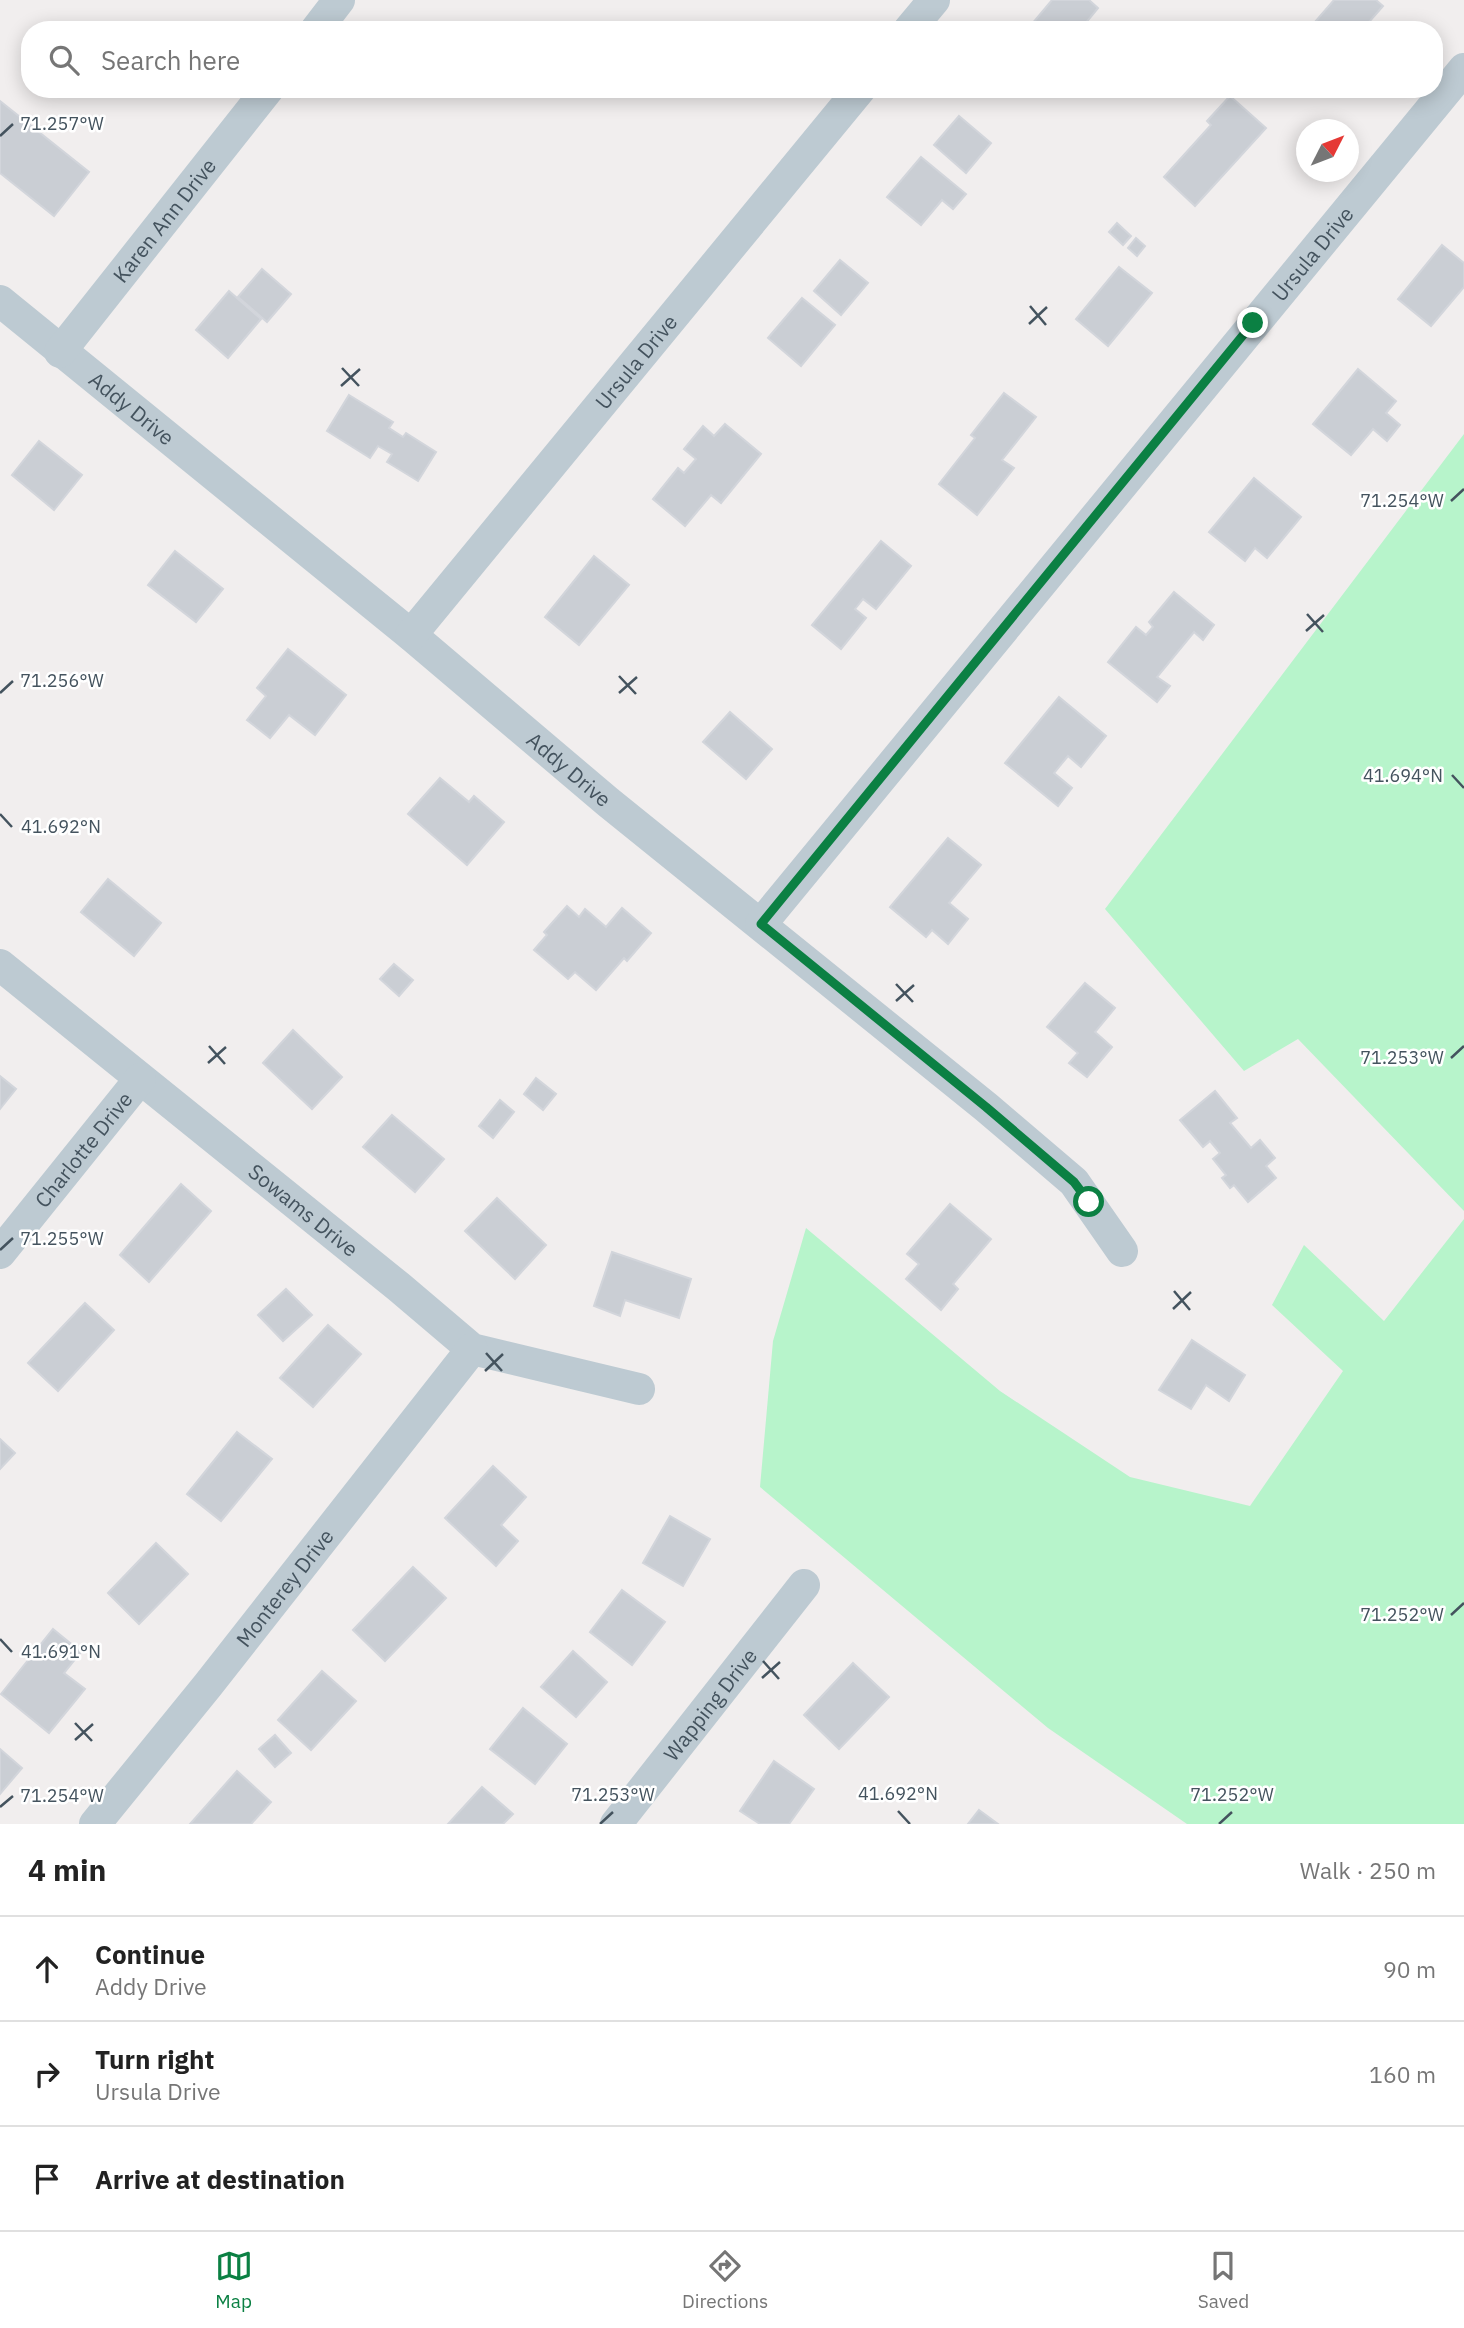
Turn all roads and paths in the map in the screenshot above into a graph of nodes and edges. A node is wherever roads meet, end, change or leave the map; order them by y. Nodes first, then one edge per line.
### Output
1 (339, 0) edge
2 (933, 0) edge
3 (323, 21) edge
4 (916, 21) edge
5 (1464, 69) edge
6 (1443, 95) edge
7 (261, 98) edge
8 (853, 98) edge
9 (1440, 98) edge
10 (0, 301) edge
11 (60, 352) junction
12 (411, 635) junction
13 (761, 924) junction
14 (0, 965) edge
15 (140, 1079) junction
16 (1122, 1251) dead end
17 (0, 1253) edge
18 (472, 1349) junction
19 (639, 1389) dead end
20 (804, 1585) dead end
21 (95, 1824) edge
22 (616, 1824) edge

1 - 3 street
2 - 4 street
5 - 6 street, Ursula Drive
7 - 11 street, Karen Ann Drive
8 - 12 street, Ursula Drive
9 - 13 street, Ursula Drive
10 - 11 street, Addy Drive
11 - 12 street, Addy Drive
12 - 13 street, Addy Drive
13 - 16 street, Addy Drive
14 - 15 street, Sowams Drive
15 - 17 street, Charlotte Drive
15 - 18 street, Sowams Drive
18 - 19 street, Sowams Drive
18 - 21 street, Monterey Drive
20 - 22 street, Wapping Drive

